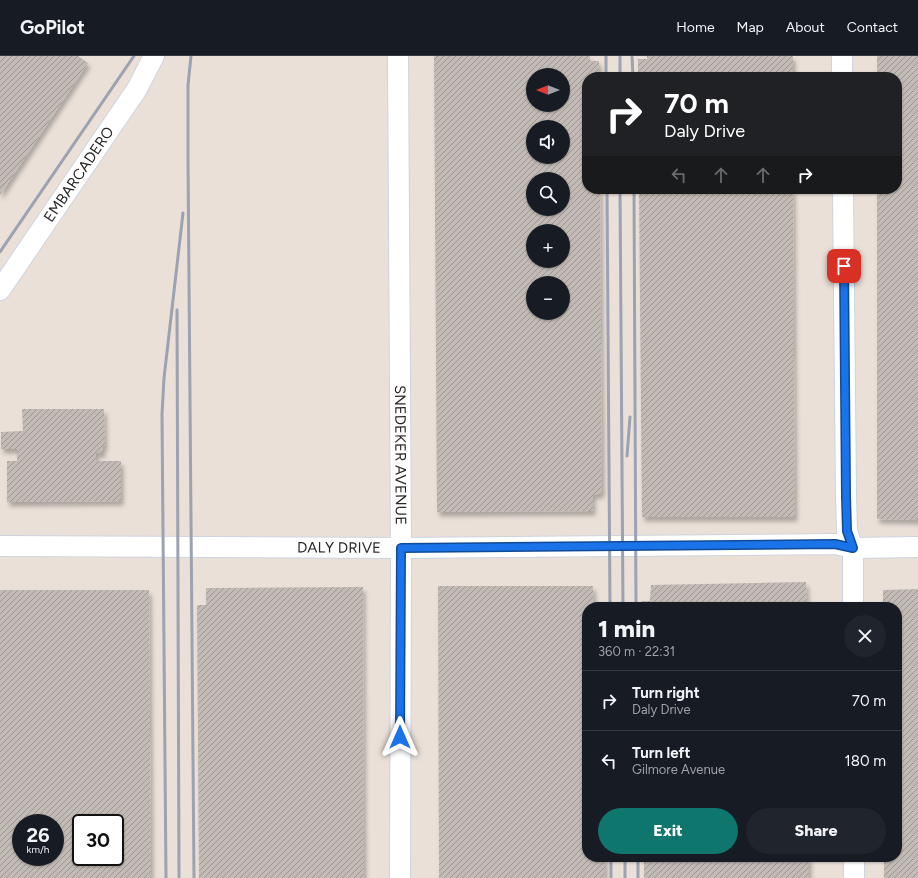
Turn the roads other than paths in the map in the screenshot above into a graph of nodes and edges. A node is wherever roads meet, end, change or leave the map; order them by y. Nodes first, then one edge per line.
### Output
1 (154, 56) edge
2 (398, 56) edge
3 (842, 56) edge
4 (842, 72) edge
5 (843, 194) edge
6 (0, 290) edge
7 (0, 546) edge
8 (918, 547) edge
9 (401, 548) junction
10 (853, 548) junction
11 (853, 602) edge
12 (854, 862) edge
13 (400, 878) edge
14 (854, 878) edge

1 - 6 street, EMBARCADERO
2 - 9 street, SNEDEKER AVENUE
3 - 4 street
5 - 10 street
7 - 9 street, DALY DRIVE
8 - 10 street, DALY DRIVE
9 - 10 street, DALY DRIVE
9 - 13 street, SNEDEKER AVENUE
10 - 11 street
12 - 14 street

